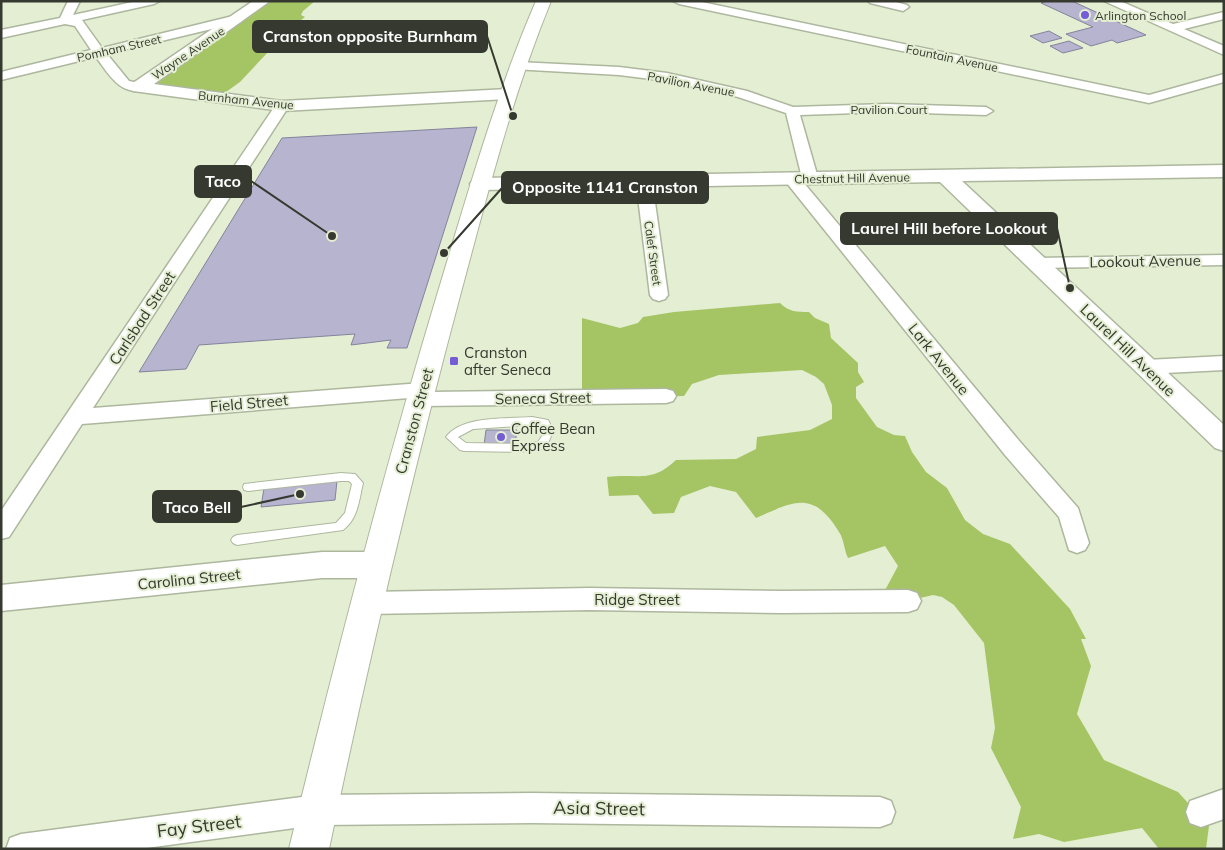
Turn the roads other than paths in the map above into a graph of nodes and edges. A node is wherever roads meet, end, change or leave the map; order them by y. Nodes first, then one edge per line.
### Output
1 (74, 1) edge
2 (154, 1) edge
3 (263, 1) edge
4 (544, 1) edge
5 (679, 1) edge
6 (874, 1) edge
7 (1110, 1) edge
8 (902, 7) dead end
9 (1224, 15) edge
10 (237, 19) junction
11 (69, 21) junction
12 (1172, 28) junction
13 (4, 33) edge
14 (1224, 51) edge
15 (98, 52) junction
16 (518, 66) junction
17 (1, 76) edge
18 (1224, 78) edge
19 (139, 87) junction
20 (508, 94) junction
21 (282, 106) junction
22 (792, 111) junction
23 (986, 111) dead end
24 (1224, 171) edge
25 (945, 176) junction
26 (801, 179) junction
27 (644, 181) junction
28 (480, 184) junction
29 (1224, 260) edge
30 (1036, 263) junction
31 (659, 295) dead end
32 (1224, 363) edge
33 (1146, 367) junction
34 (420, 394) junction
35 (666, 396) dead end
36 (78, 417) junction
37 (451, 437) joint
38 (1224, 441) edge
39 (248, 487) dead end
40 (1, 530) edge
41 (237, 540) dead end
42 (1076, 543) dead end
43 (376, 564) junction
44 (1, 598) edge
45 (908, 601) dead end
46 (367, 603) junction
47 (317, 810) junction
48 (880, 812) dead end
49 (21, 849) edge
50 (309, 849) edge

1 - 11 street
2 - 11 street
3 - 10 street, Wayne Avenue
4 - 16 main road, Cranston Street
5 - 18 street, Fountain Avenue
6 - 8 street
7 - 12 street
9 - 12 street
10 - 15 street, Pomham Street
10 - 19 street, Wayne Avenue
11 - 13 street
11 - 15 street, Burnham Avenue
12 - 14 street
15 - 17 street, Pomham Street
15 - 19 street, Burnham Avenue
16 - 20 main road, Cranston Street
16 - 22 street, Pavilion Avenue
19 - 21 street, Burnham Avenue
20 - 21 street, Burnham Avenue
20 - 28 main road, Cranston Street
21 - 36 street, Carlsbad Street
22 - 23 street, Pavilion Court
22 - 26 street
24 - 25 street, Chestnut Hill Avenue
25 - 26 street, Chestnut Hill Avenue
25 - 30 street, Laurel Hill Avenue
26 - 27 street, Chestnut Hill Avenue
26 - 42 street, Lark Avenue
27 - 28 street, Chestnut Hill Avenue
27 - 31 street, Calef Street
28 - 34 main road, Cranston Street
29 - 30 street, Lookout Avenue
30 - 33 street, Laurel Hill Avenue
32 - 33 street
33 - 38 street, Laurel Hill Avenue
34 - 35 street, Seneca Street
34 - 36 street, Field Street
34 - 43 main road, Cranston Street
36 - 40 street, Carlsbad Street
37 - 37 lane
39 - 41 lane
43 - 44 street, Carolina Street
43 - 46 main road, Cranston Street
45 - 46 street, Ridge Street
46 - 47 main road, Cranston Street
47 - 48 street, Asia Street
47 - 49 street, Fay Street
47 - 50 main road, Cranston Street

